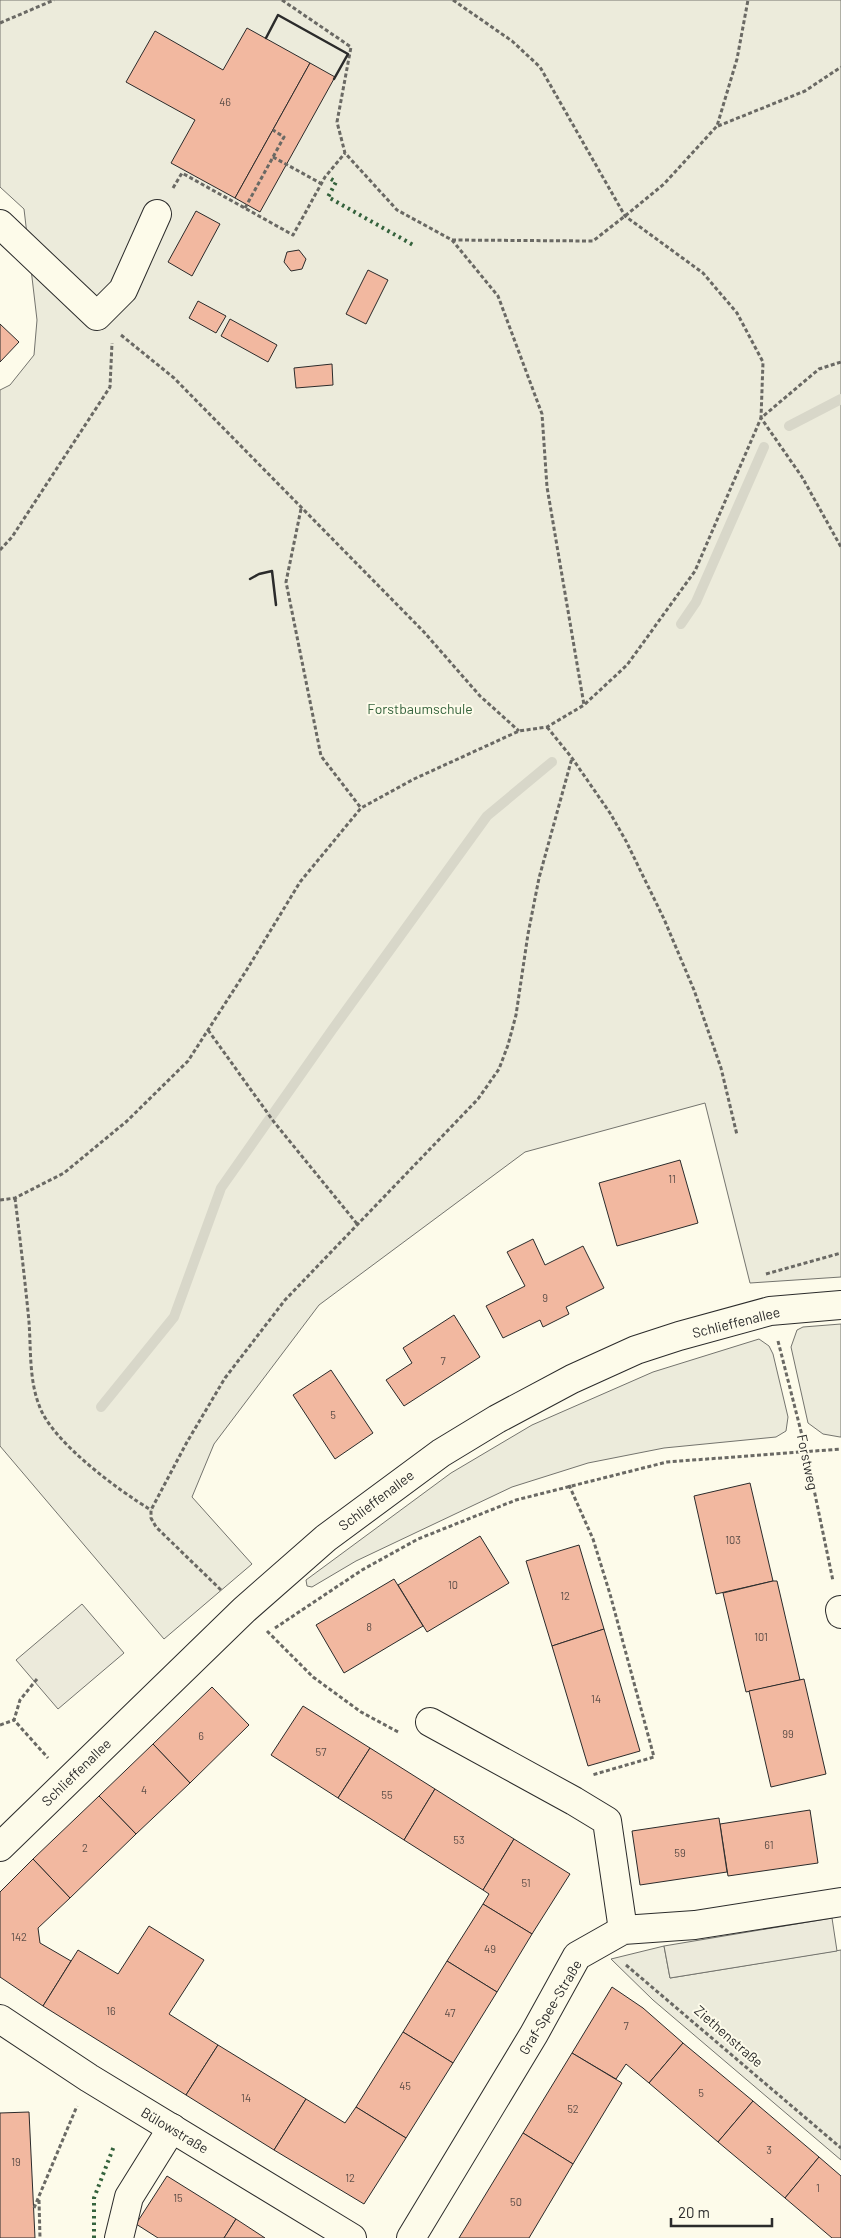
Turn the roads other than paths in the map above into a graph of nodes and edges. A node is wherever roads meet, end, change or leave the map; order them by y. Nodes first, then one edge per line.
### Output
1 (158, 214) road end
2 (0, 224) edge
3 (841, 1305) edge
4 (430, 1722) dead end
5 (0, 1847) edge
6 (841, 1902) edge
7 (613, 1936) junction
8 (0, 2019) edge
9 (172, 2128) junction
10 (119, 2238) edge
11 (352, 2238) edge
12 (410, 2238) edge

1 - 2 street
3 - 5 street, Schlieffenallee
4 - 7 street
6 - 7 street, Graf-Spee-Straße
7 - 12 street, Graf-Spee-Straße
8 - 9 street, Bülowstraße
9 - 10 street
9 - 11 street, Bülowstraße

